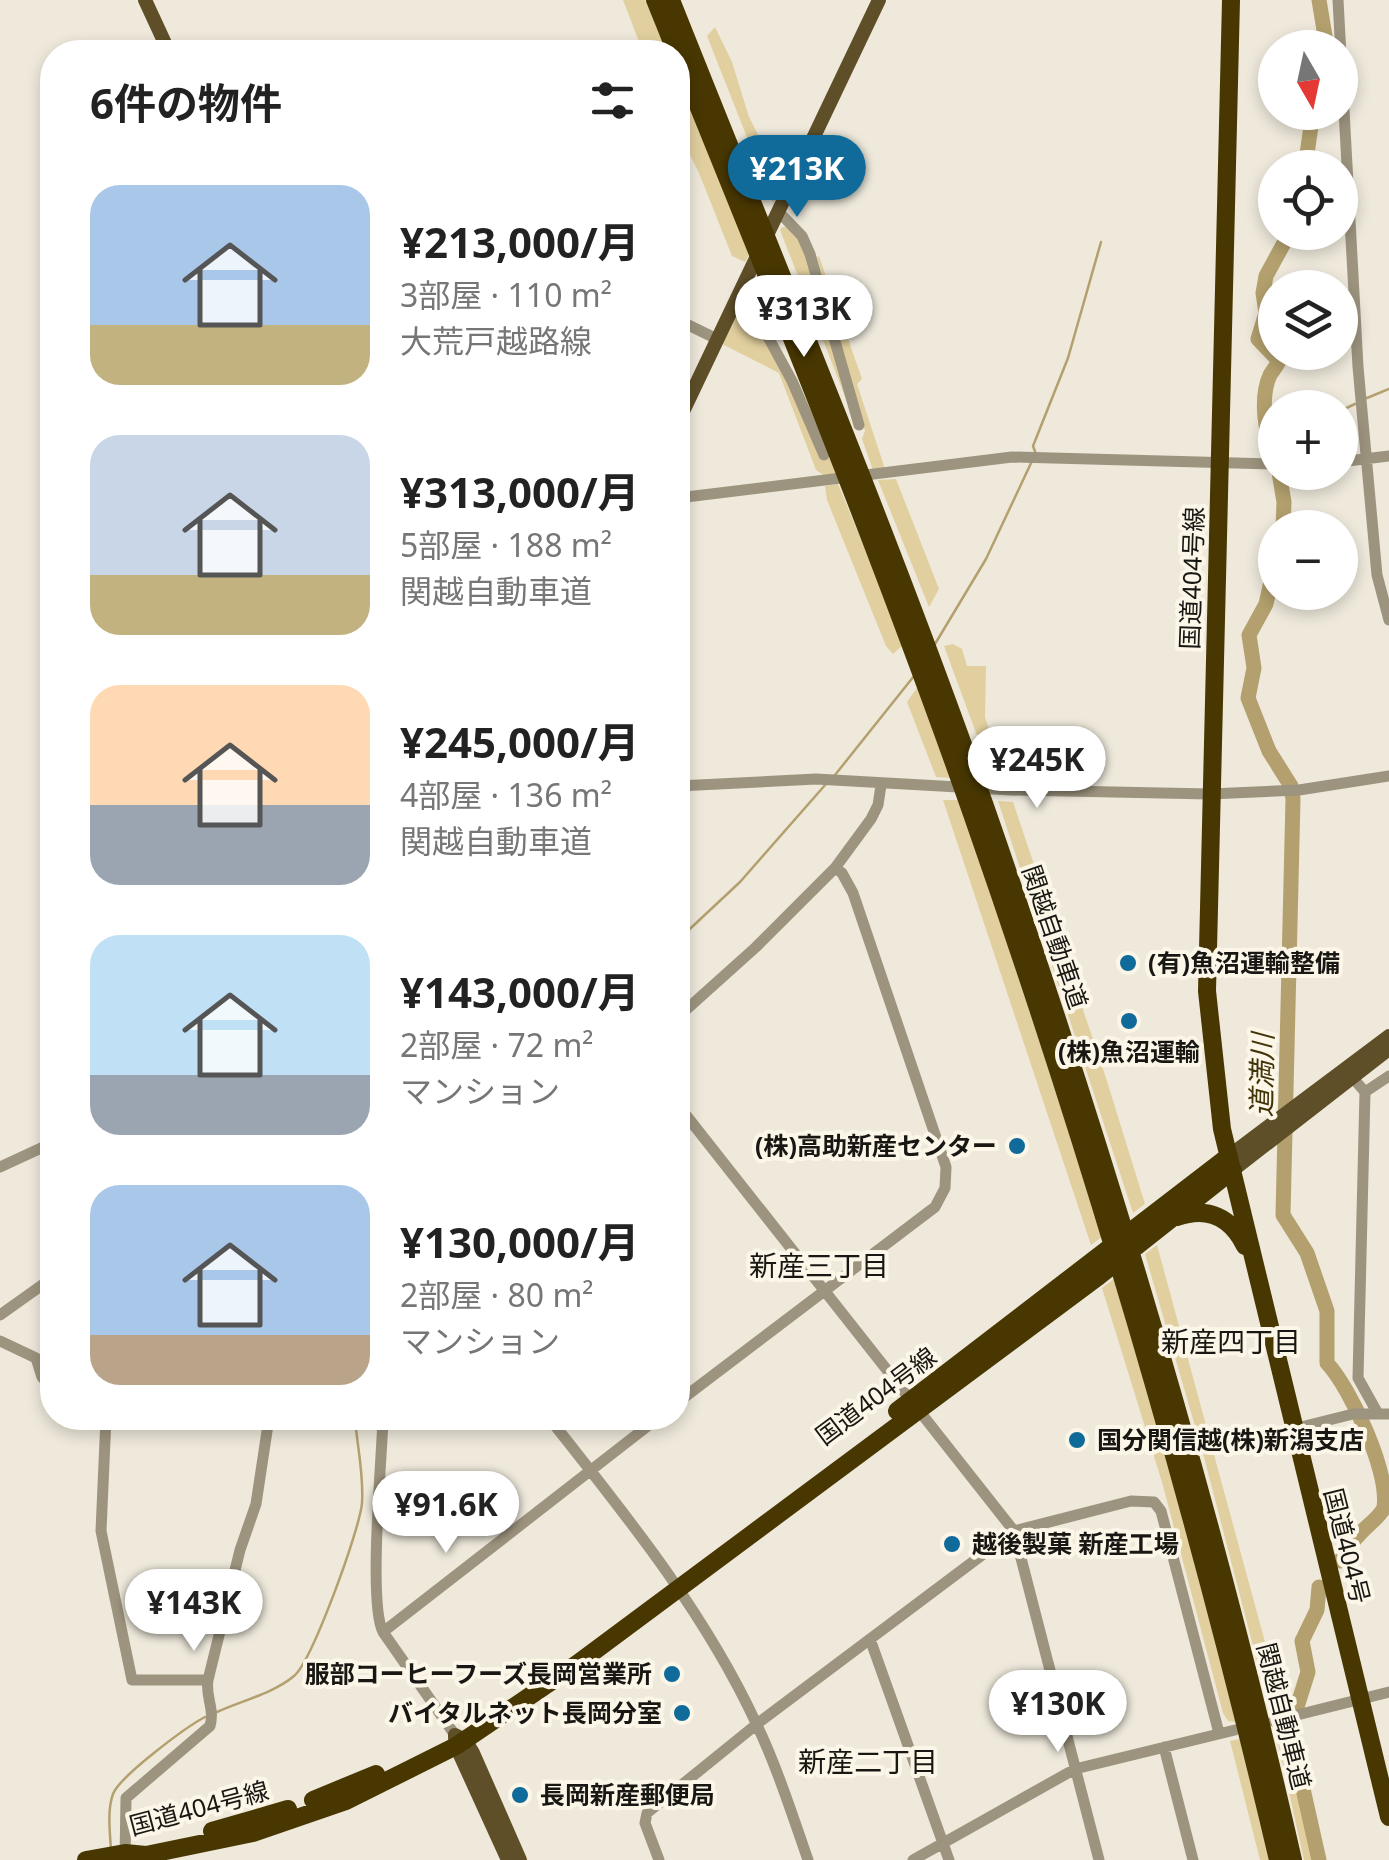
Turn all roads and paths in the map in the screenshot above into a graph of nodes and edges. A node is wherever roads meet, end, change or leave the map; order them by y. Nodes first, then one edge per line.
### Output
1 (146, 0) edge
2 (655, 0) edge
3 (671, 0) edge
4 (879, 0) edge
5 (1231, 0) edge
6 (1338, 0) edge
7 (164, 40) edge
8 (671, 40) edge
9 (689, 40) edge
10 (690, 42) edge
11 (690, 87) edge
12 (768, 213) junction
13 (770, 264) junction
14 (741, 287) junction
15 (690, 326) edge
16 (717, 339) junction
17 (690, 396) edge
18 (859, 425) dead end
19 (824, 454) dead end
20 (1389, 456) edge
21 (1358, 461) edge
22 (1366, 461) junction
23 (1221, 463) junction
24 (1258, 464) edge
25 (690, 497) edge
26 (1389, 620) edge
27 (1389, 776) edge
28 (881, 784) junction
29 (690, 785) edge
30 (1210, 794) junction
31 (835, 868) junction
32 (690, 1006) edge
33 (1389, 1036) edge
34 (1389, 1049) edge
35 (1389, 1076) edge
36 (1353, 1078) junction
37 (1365, 1092) junction
38 (690, 1120) edge
39 (40, 1148) edge
40 (1231, 1163) junction
41 (0, 1167) edge
42 (1166, 1221) junction
43 (1254, 1264) junction
44 (1130, 1276) junction
45 (40, 1287) edge
46 (824, 1290) junction
47 (0, 1316) edge
48 (0, 1341) edge
49 (40, 1371) edge
50 (690, 1393) edge
51 (913, 1405) junction
52 (1383, 1413) edge
53 (1293, 1429) junction
54 (106, 1430) edge
55 (267, 1430) edge
56 (383, 1430) edge
57 (558, 1430) edge
58 (642, 1430) edge
59 (590, 1470) junction
60 (1014, 1531) junction
61 (674, 1584) junction
62 (383, 1632) junction
63 (870, 1639) junction
64 (208, 1680) junction
65 (1389, 1692) edge
66 (1360, 1700) junction
67 (1273, 1721) dead end
68 (757, 1724) junction
69 (1235, 1730) dead end
70 (1219, 1733) junction
71 (459, 1741) junction
72 (1164, 1747) junction
73 (1075, 1770) junction
74 (1389, 1817) edge
75 (944, 1842) junction
76 (125, 1857) edge
77 (86, 1860) edge
78 (508, 1860) edge
79 (520, 1860) edge
80 (658, 1860) edge
81 (808, 1860) edge
82 (913, 1860) edge
83 (949, 1860) edge
84 (1099, 1860) edge
85 (1193, 1860) edge
86 (1278, 1860) edge
87 (1293, 1860) edge

1 - 7 main road
2 - 8 highway, 関越自動車道
3 - 9 highway, 関越自動車道
4 - 12 main road
5 - 23 highway, 国道404号線
6 - 22 street
10 - 12 highway, 関越自動車道
11 - 13 highway, 関越自動車道
12 - 13 highway, 関越自動車道
12 - 14 main road
12 - 18 street
13 - 44 highway, 関越自動車道
14 - 16 main road
14 - 19 street
15 - 16 street
16 - 17 main road
20 - 22 street
21 - 22 street
22 - 26 street
23 - 24 street
23 - 25 street
23 - 30 highway, 国道404号線
27 - 30 street
28 - 29 street
28 - 30 street
28 - 31 street
30 - 40 highway, 国道404号線
31 - 32 street
31 - 46 street
33 - 40 main road
34 - 36 main road
35 - 37 street
36 - 37 street
36 - 40 main road
37 - 52 street
38 - 46 street
39 - 41 street
40 - 42 highway, 国道404号線
40 - 43 highway, 国道404号
40 - 51 highway, 国道404号線
42 - 43 highway
42 - 51 highway, 国道404号線
43 - 53 highway, 国道404号
44 - 86 highway, 関越自動車道
44 - 87 highway, 関越自動車道
45 - 47 street
46 - 50 street
46 - 51 street
48 - 49 street
51 - 60 street
51 - 61 highway, 国道404号線
52 - 53 street
53 - 66 highway, 国道404号
54 - 64 street
55 - 64 street
56 - 62 street
57 - 59 street
58 - 59 street
59 - 61 street
59 - 62 street
60 - 63 street
60 - 70 street
60 - 73 street
61 - 68 street
61 - 71 highway, 国道404号線
62 - 71 street
63 - 68 street
63 - 75 street
64 - 76 street
65 - 66 street
66 - 67 street
66 - 74 highway, 国道404号
68 - 80 street
68 - 81 street
69 - 70 street
70 - 72 street
71 - 76 highway, 国道404号線
71 - 78 main road
71 - 79 main road
72 - 73 street
72 - 85 street
73 - 75 street
73 - 84 street
75 - 82 street
75 - 83 street
76 - 77 highway

